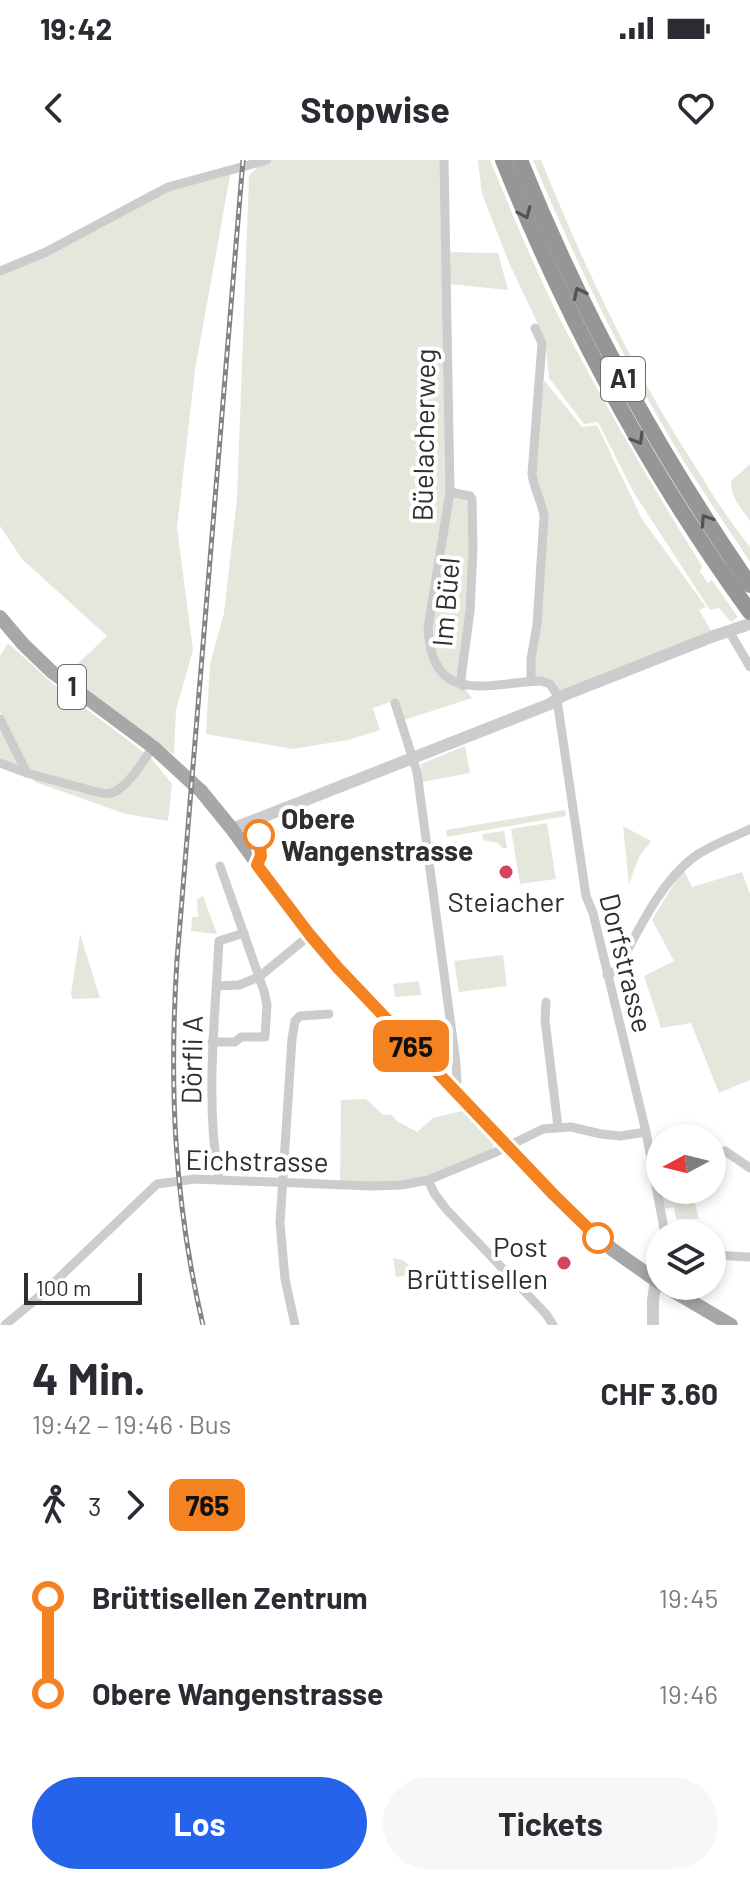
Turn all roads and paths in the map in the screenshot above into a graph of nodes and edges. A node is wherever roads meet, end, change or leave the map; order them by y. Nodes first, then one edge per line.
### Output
1 (267, 160) edge
2 (444, 160) edge
3 (503, 160) edge
4 (520, 160) edge
5 (0, 271) edge
6 (535, 328) dead end
7 (450, 492) junction
8 (750, 585) edge
9 (750, 612) edge
10 (0, 617) edge
11 (740, 628) edge
12 (750, 667) edge
13 (531, 681) junction
14 (463, 686) junction
15 (557, 700) junction
16 (395, 703) dead end
17 (0, 719) edge
18 (153, 747) junction
19 (413, 757) junction
20 (0, 763) edge
21 (27, 773) junction
22 (232, 829) junction
23 (750, 829) edge
24 (220, 866) dead end
25 (244, 933) junction
26 (310, 935) junction
27 (607, 975) junction
28 (259, 977) junction
29 (217, 986) junction
30 (546, 1002) dead end
31 (329, 1014) dead end
32 (212, 1042) junction
33 (452, 1087) junction
34 (558, 1127) junction
35 (646, 1132) joint
36 (508, 1146) junction
37 (726, 1152) edge
38 (750, 1168) edge
39 (219, 1180) junction
40 (428, 1180) junction
41 (282, 1183) junction
42 (726, 1256) edge
43 (750, 1257) edge
44 (646, 1273) edge
45 (653, 1300) edge
46 (689, 1300) edge
47 (5, 1325) edge
48 (295, 1325) edge
49 (553, 1325) edge
50 (653, 1325) edge
51 (731, 1325) edge

1 - 5 street
2 - 7 street, Büelacherweg
3 -> 9 highway, A1
8 -> 4 highway, A1
6 - 13 street
7 - 14 street, Büelacherweg
7 - 14 street, Im Büel
10 - 18 main road, 1
11 - 12 street
11 - 15 street
13 - 14 street
13 - 15 street
15 - 19 street
15 - 27 street, Dorfstrasse
16 - 19 street
17 - 21 street
18 - 21 street
18 - 22 main road, 1
19 - 22 street
19 - 33 street
20 - 21 street
22 - 26 main road, 1
23 - 27 street
24 - 25 street
25 - 28 street
25 - 29 street, Dörfli A
26 - 28 street
26 - 33 main road, 1
27 - 35 street, Dorfstrasse
28 - 29 street
28 - 32 street
29 - 32 street, Dörfli A
30 - 34 street
31 - 41 street
32 - 39 street, Dörfli A
33 - 36 main road, 1
34 - 35 street
34 - 36 street, Eichstrasse
36 - 40 street, Eichstrasse
36 - 44 main road, 1
37 - 38 street
39 - 41 street, Eichstrasse
39 - 47 street, Eichstrasse
40 - 41 street, Eichstrasse
40 - 49 street
41 - 48 street
42 - 43 street
45 - 50 street
46 - 51 main road, 1

